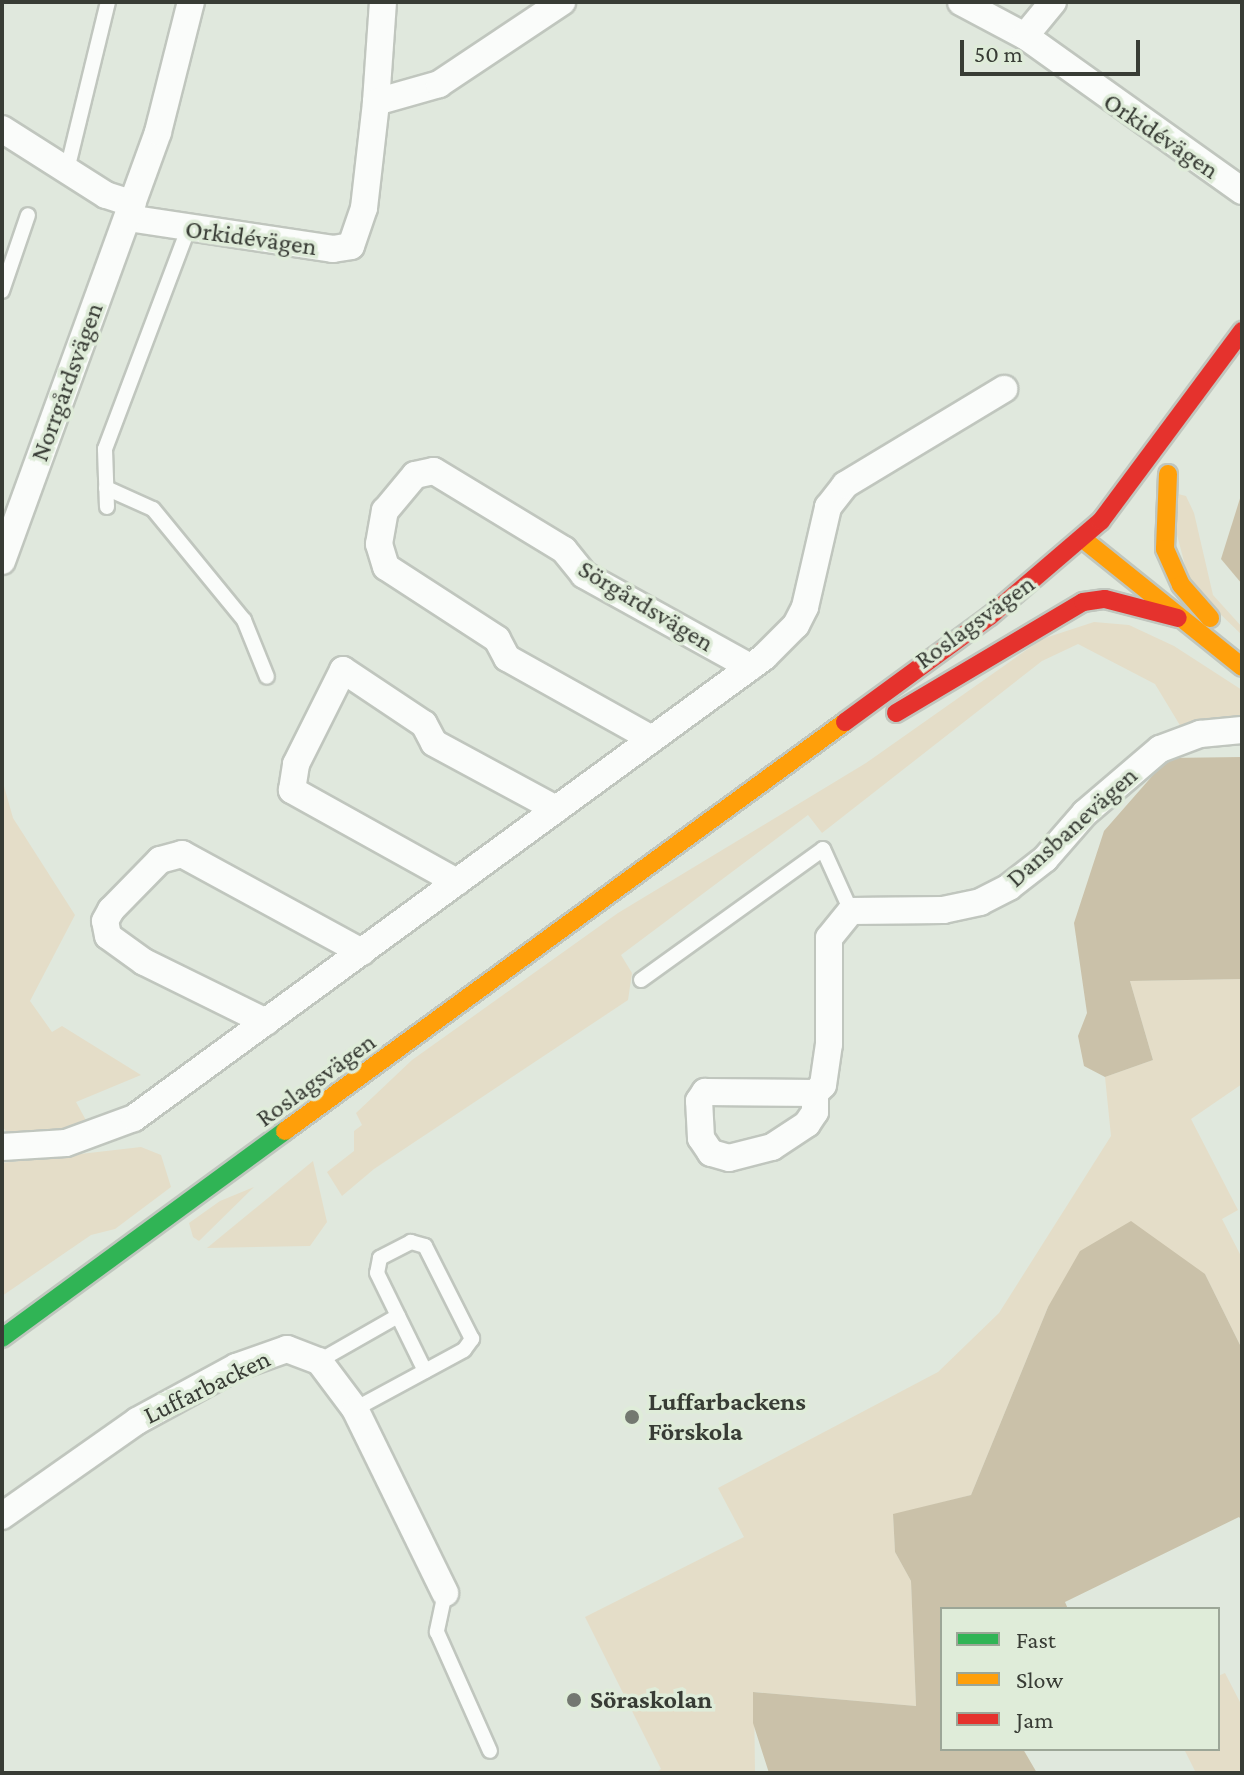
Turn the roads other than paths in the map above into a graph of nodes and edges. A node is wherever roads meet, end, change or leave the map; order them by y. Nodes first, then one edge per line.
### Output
1 (108, 2) edge
2 (191, 2) edge
3 (383, 2) edge
4 (562, 2) edge
5 (961, 2) edge
6 (1053, 2) edge
7 (1025, 36) junction
8 (376, 102) junction
9 (2, 129) edge
10 (67, 170) junction
11 (1242, 191) edge
12 (130, 211) junction
13 (28, 215) dead end
14 (188, 229) junction
15 (2, 291) edge
16 (1242, 331) edge
17 (1242, 341) edge
18 (1004, 389) dead end
19 (1207, 414) dead end
20 (106, 488) junction
21 (1143, 506) dead end
22 (107, 507) dead end
23 (1101, 521) junction
24 (1083, 539) junction
25 (1103, 555) junction
26 (2, 561) edge
27 (1153, 568) dead end
28 (1083, 573) dead end
29 (1061, 591) dead end
30 (1178, 618) junction
31 (1210, 618) junction
32 (1242, 664) edge
33 (750, 667) junction
34 (267, 677) dead end
35 (882, 721) junction
36 (1242, 730) edge
37 (652, 739) junction
38 (556, 809) junction
39 (657, 861) junction
40 (457, 882) junction
41 (851, 911) junction
42 (362, 952) junction
43 (641, 980) dead end
44 (266, 1022) junction
45 (815, 1093) dead end
46 (2, 1147) edge
47 (398, 1316) junction
48 (2, 1338) edge
49 (319, 1361) junction
50 (425, 1371) junction
51 (355, 1409) junction
52 (2, 1516) edge
53 (445, 1593) joint
54 (490, 1751) dead end

1 - 10 lane
2 - 12 street, Norrgårdsvägen
3 - 8 street
4 - 8 street
5 - 7 street, Orkidévägen
6 - 7 street
7 - 11 street, Orkidévägen
8 - 14 street, Orkidévägen
9 - 10 street
10 - 12 street
12 - 14 street, Orkidévägen
12 - 26 street, Norrgårdsvägen
13 - 15 lane
14 - 20 lane
16 - 23 main road, Roslagsvägen
17 - 19 main road
18 - 33 street, Sörgårdsvägen
20 - 22 lane
20 - 34 lane
21 - 31 main road
23 - 24 main road, Roslagsvägen
23 - 25 main road
24 - 25 main road
24 - 39 main road, Roslagsvägen
25 - 28 main road
25 - 30 main road
27 - 31 main road
29 - 35 main road, Roslagsvägen
30 - 32 main road
30 - 35 main road
31 - 32 main road
33 - 37 street, Sörgårdsvägen
33 - 37 street, Sörgårdsvägen
35 - 39 main road, Roslagsvägen
36 - 41 street, Dansbanevägen
37 - 38 street, Sörgårdsvägen
38 - 40 street, Sörgårdsvägen
38 - 40 street
39 - 48 main road, Roslagsvägen
40 - 42 street, Sörgårdsvägen
41 - 43 lane
41 - 45 street
42 - 44 street, Sörgårdsvägen
42 - 44 street
44 - 46 street, Sörgårdsvägen
47 - 49 lane
47 - 50 lane
47 - 50 lane
49 - 51 street
49 - 52 street, Luffarbacken
50 - 51 lane
51 - 53 street
53 - 54 lane

